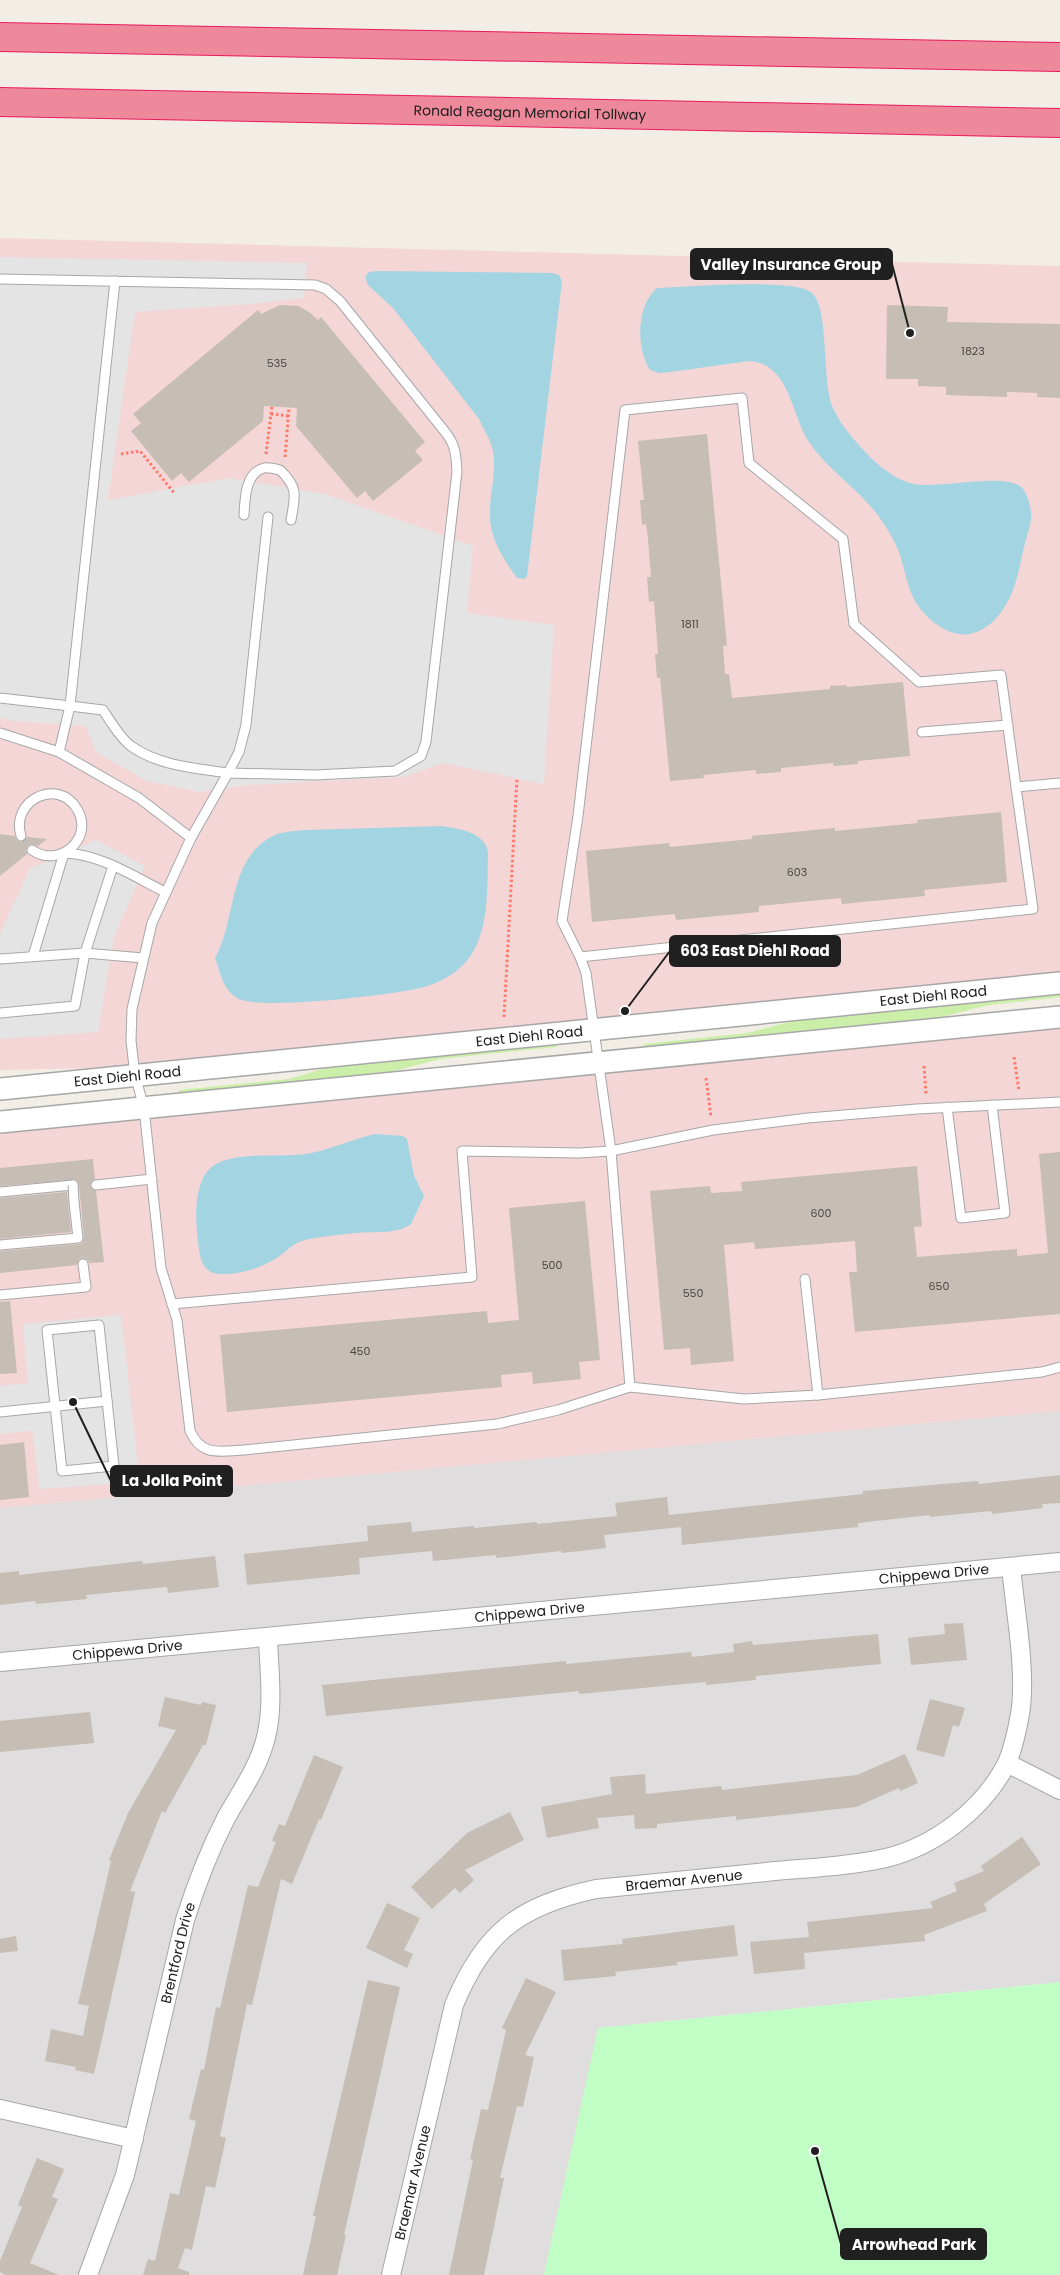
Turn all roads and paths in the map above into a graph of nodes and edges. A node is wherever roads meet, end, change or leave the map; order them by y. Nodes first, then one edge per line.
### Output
1 (0, 37) edge
2 (1060, 57) edge
3 (0, 102) edge
4 (1060, 123) edge
5 (0, 279) edge
6 (115, 280) junction
7 (272, 406) dead end
8 (289, 408) dead end
9 (271, 414) junction
10 (289, 416) junction
11 (121, 454) dead end
12 (266, 454) dead end
13 (285, 457) dead end
14 (175, 494) dead end
15 (244, 514) dead end
16 (268, 517) dead end
17 (291, 520) dead end
18 (0, 698) edge
19 (70, 706) junction
20 (1008, 725) junction
21 (922, 732) dead end
22 (0, 733) edge
23 (59, 752) junction
24 (228, 773) junction
25 (517, 778) dead end
26 (1060, 783) edge
27 (1016, 787) junction
28 (21, 836) dead end
29 (191, 838) junction
30 (32, 850) dead end
31 (64, 853) junction
32 (113, 866) junction
33 (165, 892) junction
34 (85, 953) junction
35 (33, 956) junction
36 (580, 957) junction
37 (144, 958) junction
38 (0, 959) edge
39 (1060, 983) edge
40 (0, 1013) edge
41 (504, 1017) dead end
42 (1060, 1017) edge
43 (594, 1029) junction
44 (1014, 1057) dead end
45 (600, 1063) junction
46 (924, 1066) dead end
47 (135, 1075) junction
48 (706, 1078) dead end
49 (0, 1089) edge
50 (1019, 1092) dead end
51 (927, 1101) dead end
52 (1060, 1102) edge
53 (992, 1105) junction
54 (947, 1107) junction
55 (144, 1108) junction
56 (0, 1122) edge
57 (712, 1124) dead end
58 (611, 1151) junction
59 (152, 1179) junction
60 (96, 1185) dead end
61 (0, 1192) edge
62 (0, 1245) edge
63 (83, 1264) dead end
64 (804, 1279) dead end
65 (0, 1295) edge
66 (172, 1304) junction
67 (1060, 1367) edge
68 (630, 1388) junction
69 (818, 1395) junction
70 (107, 1401) junction
71 (55, 1406) junction
72 (0, 1412) edge
73 (1060, 1562) edge
74 (1011, 1567) junction
75 (268, 1638) junction
76 (0, 1662) edge
77 (1007, 1763) junction
78 (1060, 1790) edge
79 (0, 2108) edge
80 (134, 2140) junction
81 (88, 2275) edge
82 (391, 2275) edge

1 - 2 highway
3 - 4 highway, Ronald Reagan Memorial Tollway
5 - 6 lane
6 - 19 lane
6 - 24 lane
7 - 9 path
8 - 10 path
9 - 10 path
9 - 12 path
10 - 13 path
11 - 14 path
15 - 17 lane
16 - 24 lane
18 - 19 lane
19 - 23 lane
19 - 24 lane
20 - 21 lane
20 - 27 lane
20 - 36 lane
22 - 23 lane
23 - 29 lane
24 - 29 lane
25 - 41 path
26 - 27 lane
27 - 36 lane
28 - 31 lane
29 - 33 lane
30 - 31 lane
31 - 32 lane
31 - 35 lane
32 - 33 lane
32 - 34 lane
33 - 37 lane
34 - 35 lane
34 - 37 lane
34 - 40 lane
35 - 38 lane
36 - 43 lane
37 - 47 lane
39 - 43 street, East Diehl Road
42 - 45 street
43 - 45 lane
43 - 47 street, East Diehl Road
44 - 50 path
45 - 55 street
45 - 58 lane
46 - 51 path
47 - 49 street, East Diehl Road
47 - 55 lane
48 - 57 path
52 - 53 lane
53 - 54 lane
53 - 54 lane
54 - 58 lane
55 - 56 street
55 - 59 lane
58 - 66 lane
58 - 68 lane
59 - 60 lane
59 - 66 lane
61 - 62 lane, bridge
63 - 65 lane
64 - 69 lane
66 - 68 lane
67 - 69 lane
68 - 69 lane
70 - 71 lane
70 - 71 lane
70 - 71 lane
71 - 72 lane
73 - 74 street, Chippewa Drive
74 - 75 street, Chippewa Drive
74 - 77 street, Braemar Avenue
75 - 76 street, Chippewa Drive
75 - 80 street, Brentford Drive
77 - 78 street
77 - 82 street, Braemar Avenue
79 - 80 street
80 - 81 street, Brentford Drive

